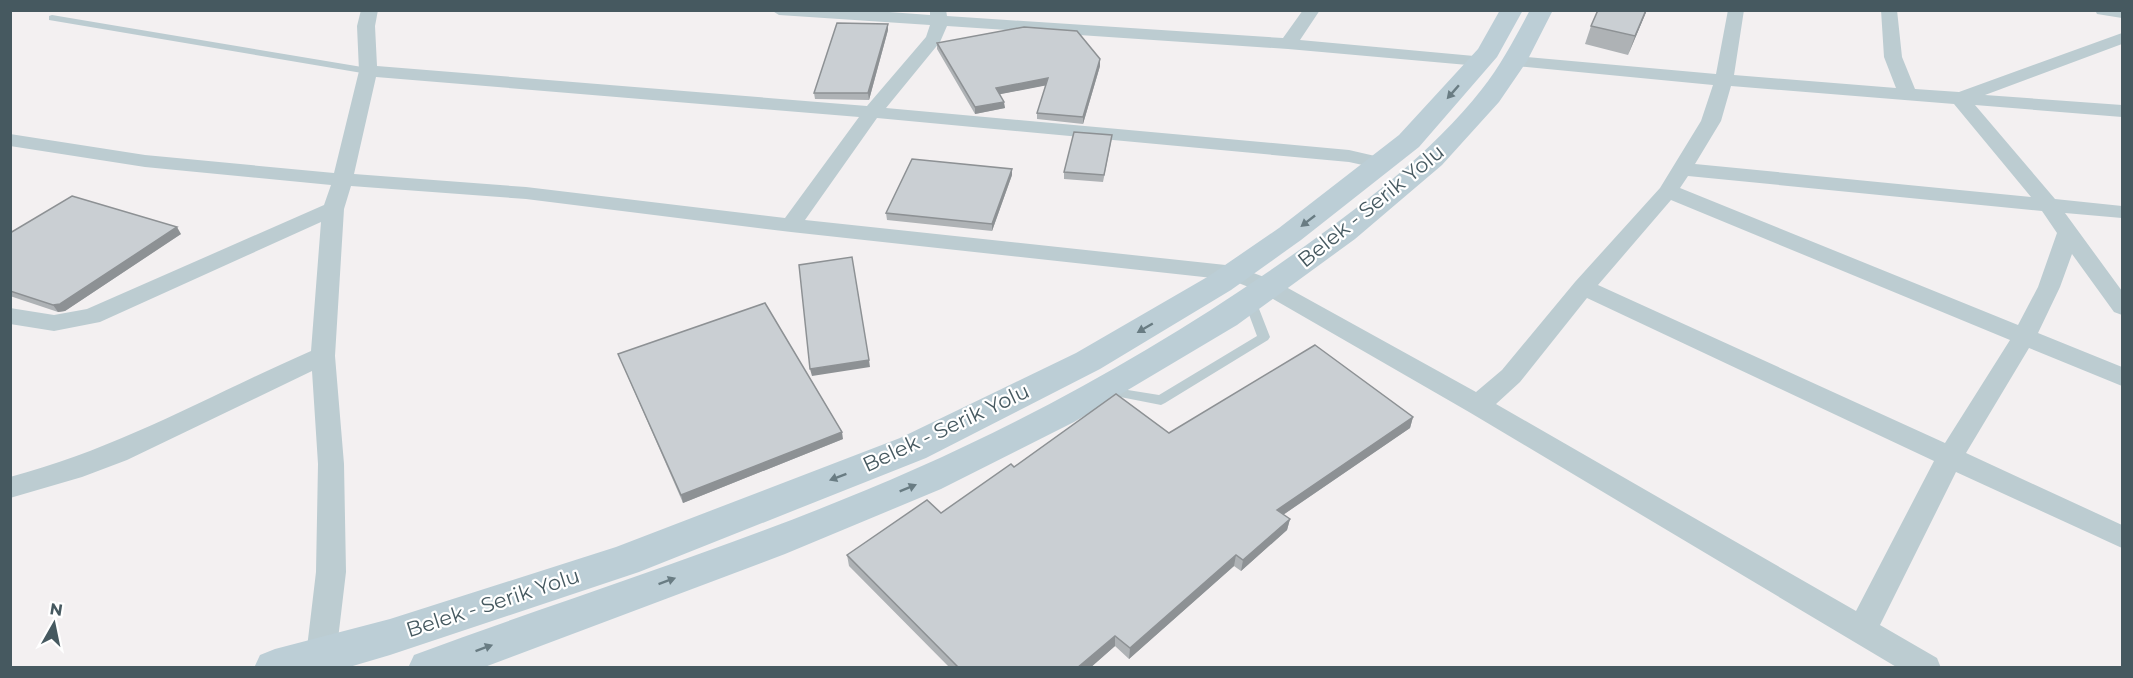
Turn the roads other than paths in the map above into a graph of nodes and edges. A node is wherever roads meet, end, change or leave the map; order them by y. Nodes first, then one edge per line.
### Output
1 (370, 10) edge
2 (779, 10) edge
3 (1312, 10) edge
4 (1512, 10) edge
5 (1542, 10) edge
6 (1736, 10) edge
7 (1889, 10) edge
8 (2103, 10) edge
9 (2122, 13) edge
10 (939, 15) edge
11 (52, 18) dead end
12 (2122, 38) edge
13 (1288, 44) junction
14 (1479, 61) junction
15 (1515, 61) junction
16 (368, 71) junction
17 (1722, 80) junction
18 (1908, 94) junction
19 (1959, 98) junction
20 (2122, 111) edge
21 (872, 112) junction
22 (10, 140) edge
23 (1381, 163) junction
24 (1682, 170) junction
25 (343, 179) junction
26 (1668, 191) junction
27 (2050, 206) junction
28 (333, 209) junction
29 (2122, 212) edge
30 (791, 225) junction
31 (2068, 232) junction
32 (1251, 287) junction
33 (1583, 288) junction
34 (2122, 307) edge
35 (10, 316) edge
36 (2024, 337) junction
37 (323, 356) junction
38 (2122, 377) edge
39 (1478, 405) junction
40 (1950, 458) junction
41 (10, 488) edge
42 (2122, 537) edge
43 (1862, 630) junction
44 (321, 656) junction
45 (275, 668) edge
46 (429, 668) edge
47 (1926, 668) edge

1 - 16 street
2 - 10 street
3 - 13 street
4 - 14 main road, Belek - Serik Yolu
5 - 15 main road, Belek - Serik Yolu
6 - 17 street
7 - 18 street
8 - 9 street
10 - 13 street
10 - 21 street
11 - 16 lane
12 - 19 street
13 - 14 street
14 -> 23 main road, Belek - Serik Yolu
15 - 17 street
15 - 32 main road, Belek - Serik Yolu
16 - 21 street
16 - 25 street
17 - 18 street
17 - 24 street
18 - 19 street
19 - 20 street
19 - 27 street
21 - 23 street
21 - 30 street
22 - 25 street
23 -> 32 main road, Belek - Serik Yolu
24 - 26 street
24 - 27 street
25 - 28 street
25 - 30 street
26 - 33 street
26 - 36 street
27 - 29 street
27 - 31 street
28 - 35 street
28 - 37 street
30 - 32 street
31 - 34 street
31 - 36 street
32 - 39 street
32 -> 44 main road, Belek - Serik Yolu
46 -> 32 main road, Belek - Serik Yolu
33 - 39 street
33 - 40 street
36 - 38 street
36 - 40 street
37 - 41 street
37 - 44 street
39 - 43 street
40 - 42 street
40 - 43 street
43 - 47 street
44 - 45 main road, Belek - Serik Yolu

